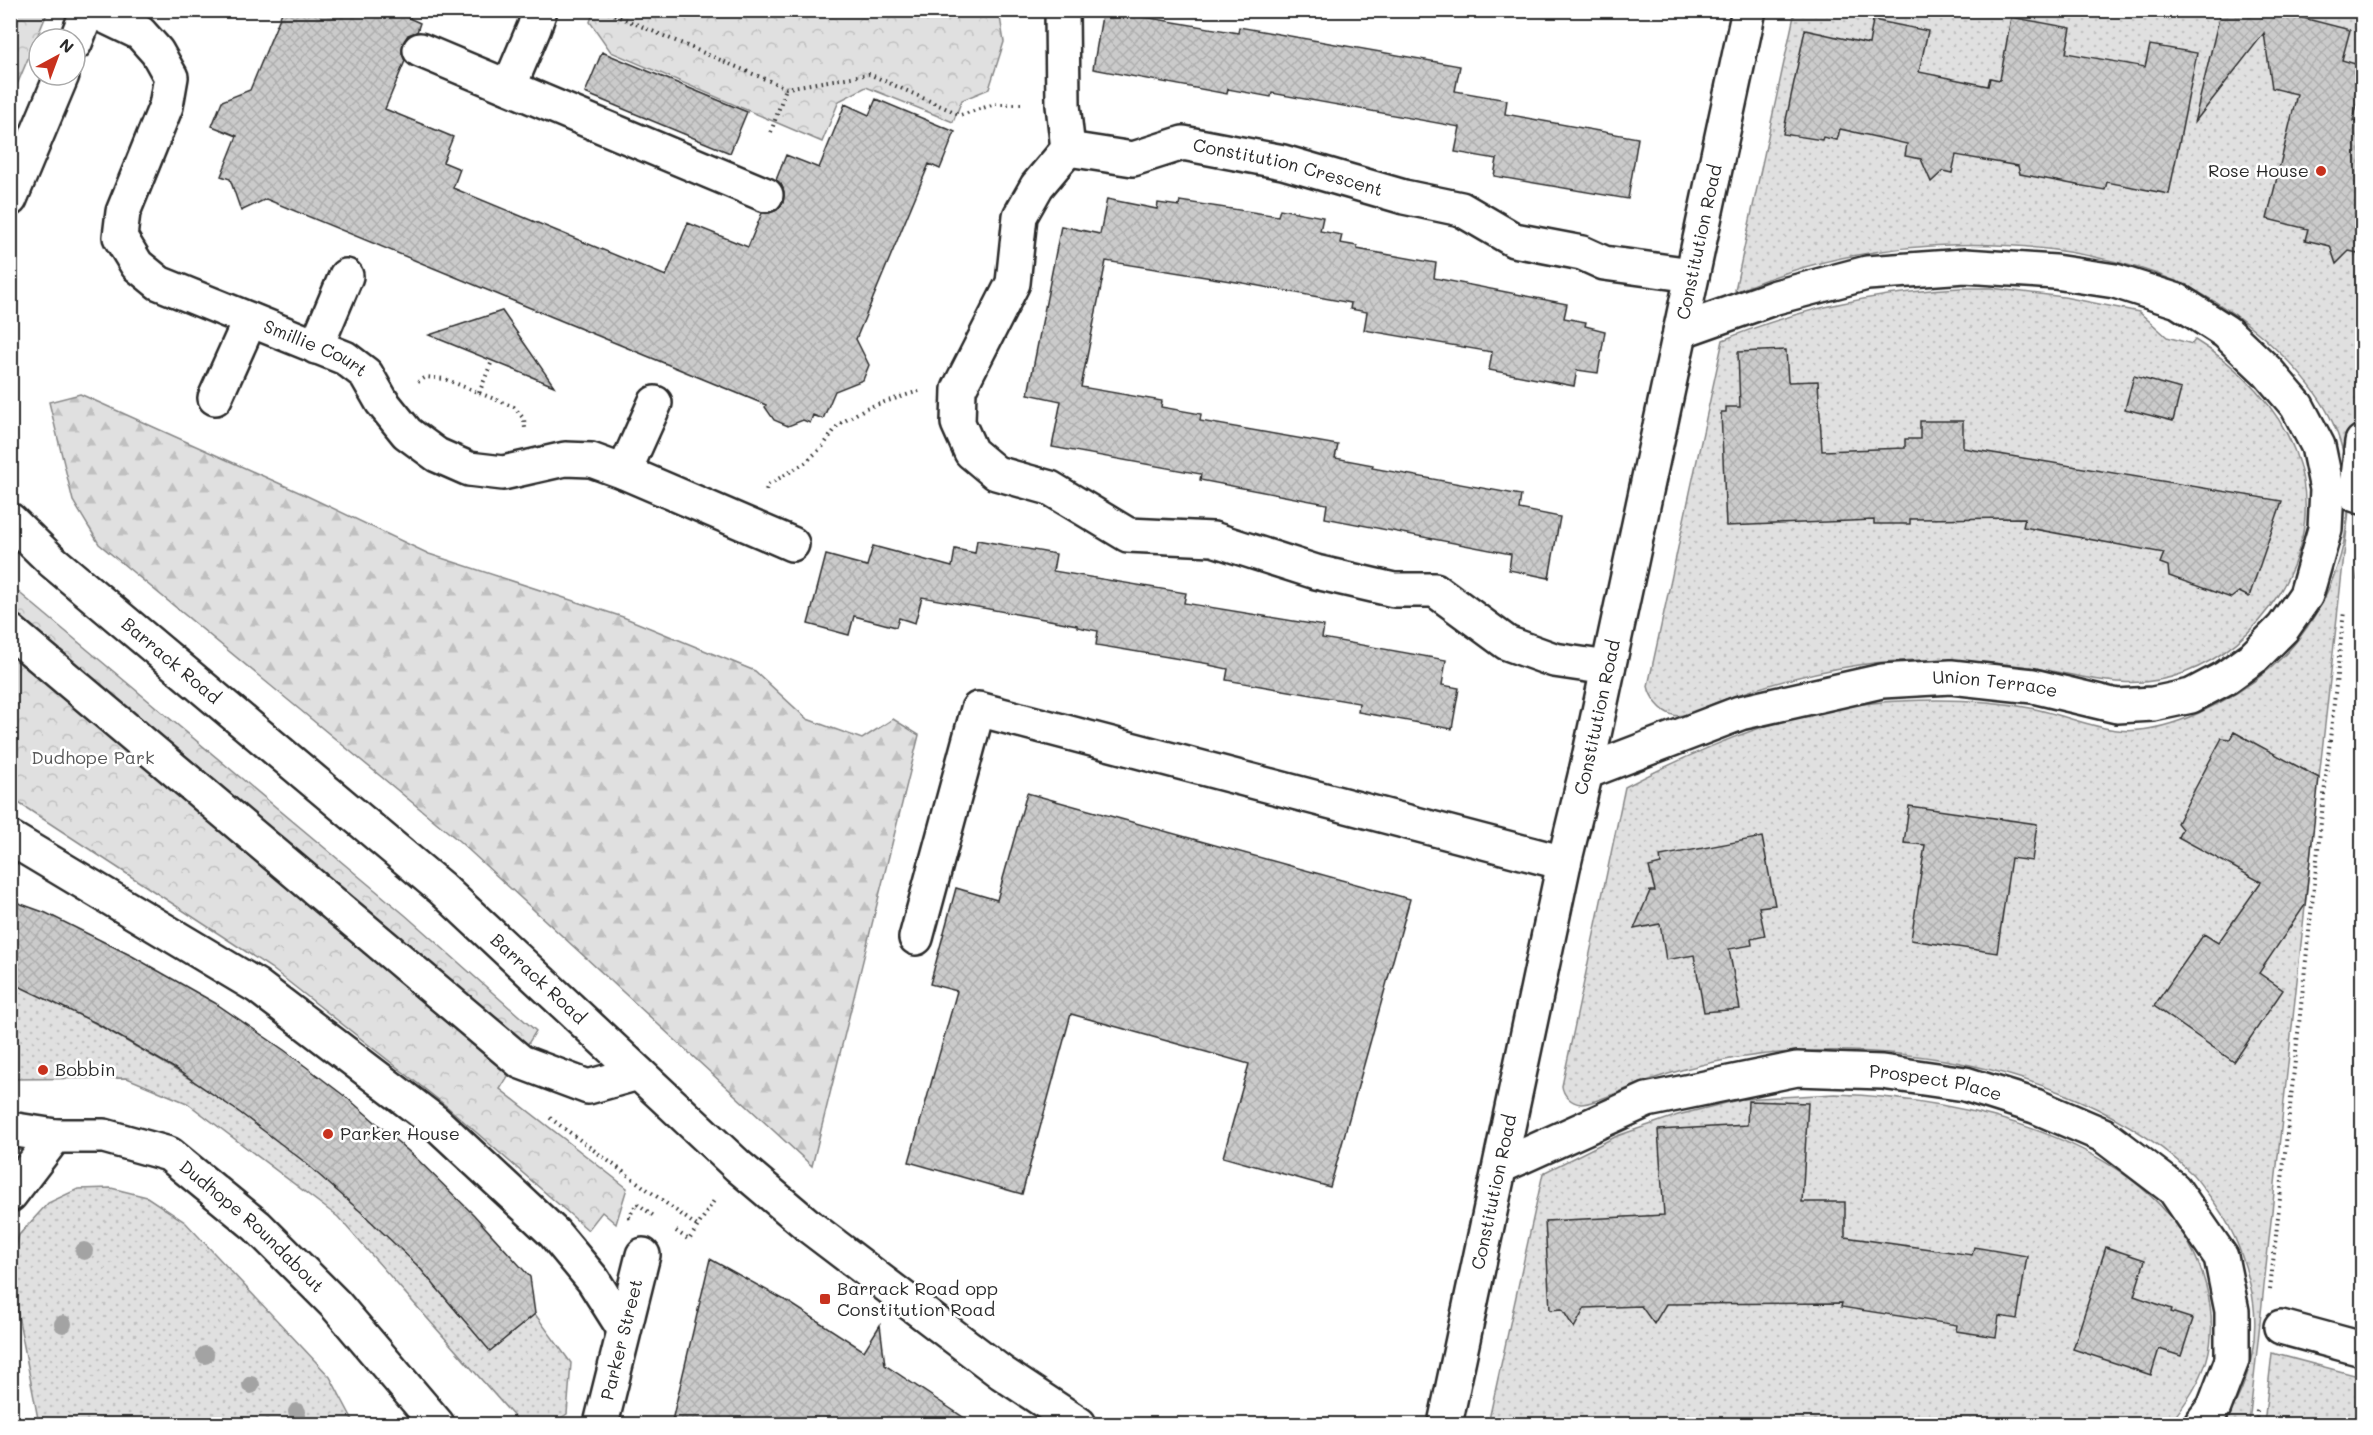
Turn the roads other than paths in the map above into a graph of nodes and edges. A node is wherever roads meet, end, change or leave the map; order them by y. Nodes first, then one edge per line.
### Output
1 (90, 10) edge
2 (540, 10) edge
3 (1062, 10) edge
4 (1749, 10) edge
5 (82, 27) edge
6 (420, 50) dead end
7 (57, 87) edge
8 (509, 87) junction
9 (1068, 149) junction
10 (766, 195) dead end
11 (10, 199) edge
12 (1692, 275) junction
13 (346, 276) dead end
14 (250, 320) junction
15 (1680, 331) junction
16 (316, 346) junction
17 (214, 398) dead end
18 (655, 403) dead end
19 (2362, 442) edge
20 (624, 471) junction
21 (2359, 496) edge
22 (10, 520) edge
23 (792, 544) dead end
24 (10, 631) edge
25 (1608, 668) junction
26 (1586, 772) junction
27 (10, 838) edge
28 (1564, 863) junction
29 (916, 938) dead end
30 (638, 1074) junction
31 (10, 1129) edge
32 (55, 1136) junction
33 (1502, 1166) junction
34 (10, 1195) edge
35 (642, 1255) dead end
36 (2275, 1314) road end
37 (624, 1329) junction
38 (2362, 1349) edge
39 (413, 1411) edge
40 (437, 1425) edge
41 (601, 1425) edge
42 (1079, 1425) edge
43 (1445, 1425) edge
44 (2201, 1425) edge

1 - 5 street
1 - 14 street, Smillie Court
2 - 8 street
3 - 9 street
4 - 12 street, Constitution Road
6 - 8 street
7 - 11 street
8 - 10 street
9 - 12 street, Constitution Crescent
9 - 25 street
12 - 15 street, Constitution Road
13 - 16 street
14 - 16 street, Smillie Court
14 - 17 street
15 - 25 street, Constitution Road
15 - 26 street, Union Terrace
16 - 20 street, Smillie Court
18 - 20 street
19 - 21 street
20 - 23 street, Smillie Court
22 - 30 street, Barrack Road
24 - 30 street
25 - 26 street, Constitution Road
26 - 28 street, Constitution Road
27 - 37 street
28 - 29 street
28 - 33 street, Constitution Road
30 - 42 street, Barrack Road
31 - 32 street, Dudhope Roundabout
32 - 34 street
32 - 39 street, Dudhope Roundabout
33 - 43 street, Constitution Road
33 - 44 street, Prospect Place
35 - 37 street, Parker Street
36 - 38 street
37 - 41 street, Parker Street
39 - 40 street, Dudhope Roundabout

